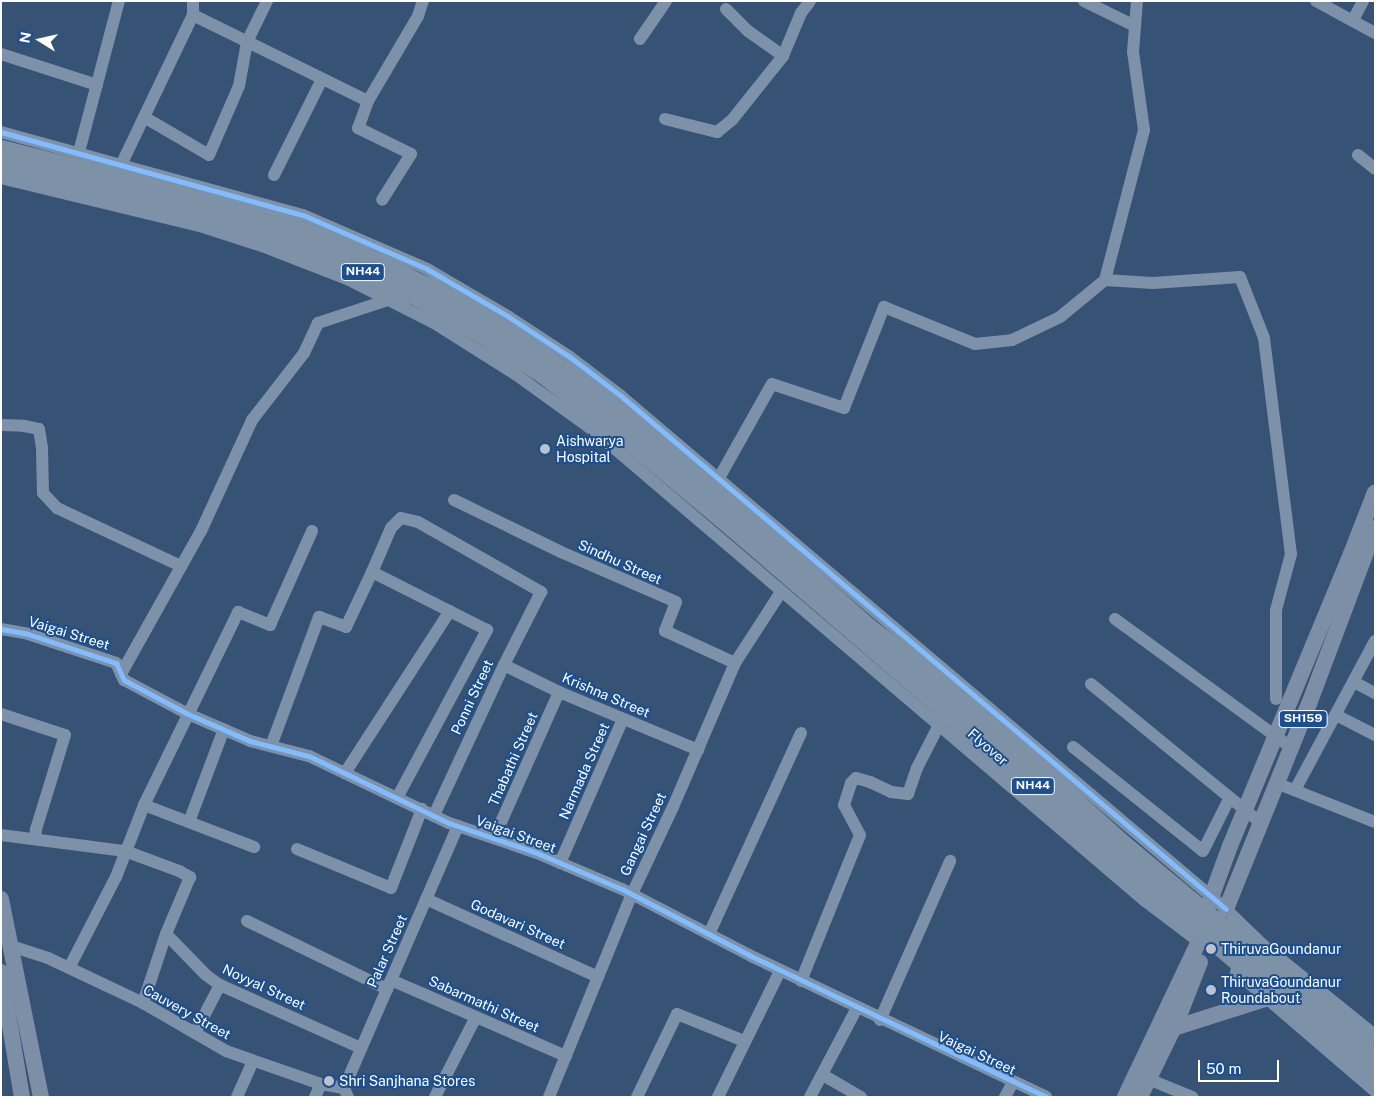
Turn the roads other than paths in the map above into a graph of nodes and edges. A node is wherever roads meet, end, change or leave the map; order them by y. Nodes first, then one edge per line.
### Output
1 (119, 1) edge
2 (193, 1) edge
3 (267, 1) edge
4 (423, 1) edge
5 (666, 1) edge
6 (810, 1) edge
7 (1084, 1) edge
8 (1137, 1) edge
9 (1316, 1) edge
10 (1363, 1) edge
11 (726, 9) dead end
12 (193, 15) junction
13 (1353, 20) junction
14 (1134, 26) junction
15 (1375, 33) edge
16 (640, 39) dead end
17 (248, 42) junction
18 (1, 54) edge
19 (783, 56) junction
20 (322, 79) junction
21 (97, 85) junction
22 (368, 101) junction
23 (144, 117) junction
24 (665, 119) dead end
25 (1, 132) edge
26 (1, 148) edge
27 (79, 152) junction
28 (1358, 154) dead end
29 (1, 163) edge
30 (121, 165) junction
31 (1375, 169) edge
32 (274, 175) dead end
33 (1, 178) edge
34 (382, 200) dead end
35 (1104, 280) junction
36 (388, 300) junction
37 (1, 425) edge
38 (682, 476) junction
39 (1375, 492) edge
40 (708, 498) junction
41 (454, 500) dead end
42 (738, 523) junction
43 (1375, 528) edge
44 (312, 531) dead end
45 (181, 566) junction
46 (372, 572) junction
47 (782, 592) junction
48 (450, 611) junction
49 (1115, 619) dead end
50 (1, 629) edge
51 (1375, 641) edge
52 (736, 663) junction
53 (504, 665) junction
54 (121, 674) junction
55 (1354, 682) junction
56 (1090, 684) dead end
57 (559, 692) junction
58 (1375, 692) edge
59 (1276, 699) dead end
60 (1, 714) edge
61 (188, 714) junction
62 (1336, 715) junction
63 (624, 719) junction
64 (939, 725) junction
65 (224, 729) junction
66 (801, 734) dead end
67 (1375, 735) edge
68 (1276, 736) junction
69 (271, 746) junction
70 (1073, 747) dead end
71 (1292, 748) junction
72 (698, 750) junction
73 (345, 773) junction
74 (1276, 783) junction
75 (1295, 790) junction
76 (397, 798) junction
77 (1230, 798) junction
78 (144, 805) junction
79 (422, 809) junction
80 (1246, 810) junction
81 (434, 815) junction
82 (189, 822) junction
83 (1375, 822) edge
84 (1262, 824) junction
85 (458, 826) junction
86 (1, 835) edge
87 (494, 838) junction
88 (35, 839) junction
89 (254, 847) dead end
90 (296, 849) dead end
91 (125, 851) junction
92 (950, 861) dead end
93 (560, 863) junction
94 (632, 894) junction
95 (1, 899) edge
96 (426, 899) junction
97 (1210, 901) junction
98 (1228, 912) junction
99 (247, 920) dead end
100 (166, 934) junction
101 (709, 934) junction
102 (1202, 944) junction
103 (11, 946) junction
104 (69, 968) junction
105 (780, 971) junction
106 (1, 972) edge
107 (598, 977) junction
108 (801, 981) junction
109 (220, 984) junction
110 (389, 984) junction
111 (1265, 998) junction
112 (143, 1003) junction
113 (857, 1008) junction
114 (476, 1017) junction
115 (880, 1020) junction
116 (1174, 1028) junction
117 (195, 1033) junction
118 (1375, 1035) edge
119 (744, 1041) junction
120 (361, 1048) junction
121 (1375, 1055) edge
122 (566, 1056) junction
123 (253, 1061) junction
124 (1375, 1074) edge
125 (823, 1075) junction
126 (1148, 1080) junction
127 (1013, 1082) junction
128 (321, 1084) junction
129 (1375, 1091) edge
130 (346, 1092) edge
131 (43, 1096) edge
132 (719, 1096) edge
133 (22, 1097) edge
134 (237, 1097) edge
135 (315, 1097) edge
136 (435, 1097) edge
137 (549, 1097) edge
138 (637, 1097) edge
139 (810, 1097) edge
140 (861, 1097) edge
141 (1005, 1097) edge
142 (1046, 1097) edge
143 (1125, 1097) edge
144 (1140, 1097) edge
145 (1192, 1097) edge

1 - 21 street
2 - 12 street
3 - 17 street
4 - 22 street
5 - 16 street
6 - 19 street
7 - 14 street
8 - 14 street
9 - 13 street
10 - 13 street
11 - 19 street
12 - 17 street
12 - 23 street
13 - 15 street
14 - 35 street
17 - 20 street
17 - 23 street
18 - 21 street
19 - 24 street
20 - 22 street
20 - 32 street
21 - 27 street
22 - 34 street
23 - 30 street
25 - 27 street
26 - 38 highway, NH44
27 - 30 street
28 - 31 street
29 - 38 highway, NH44
30 - 40 street
33 - 36 street
35 - 40 street
35 - 59 street
36 - 40 street
36 - 45 street
37 - 45 street
38 - 40 highway, NH44
39 - 68 main road
40 - 42 highway, NH44
40 - 47 street
40 - 97 street
41 - 52 street, Sindhu Street
42 - 121 highway, NH44, bridge
42 - 124 highway, Flyover / NH44, bridge
43 - 71 main road, SH159
44 - 61 street
45 - 54 street
46 - 48 street
46 - 53 street, Ponni Street
46 - 69 street
47 - 52 street, Gangai Street
47 - 64 street
48 - 73 street
48 - 76 street
49 - 68 street
50 - 54 street, Vaigai Street
51 - 55 street
52 - 72 street, Gangai Street
53 - 57 street, Krishna Street
53 - 81 street, Ponni Street
54 - 61 street, Vaigai Street
55 - 58 street
55 - 62 street
56 - 77 street
57 - 63 street, Krishna Street
57 - 87 street, Thabathi Street
60 - 88 street
61 - 65 street, Vaigai Street
61 - 78 street
62 - 67 street
62 - 75 street
63 - 72 street, Krishna Street
63 - 93 street, Narmada Street
64 - 102 street
64 - 108 street
65 - 69 street, Vaigai Street
65 - 82 street
66 - 101 street
68 - 71 street
68 - 80 main road
69 - 73 street, Vaigai Street
70 - 77 street
71 - 74 main road, SH159
72 - 94 street, Gangai Street
73 - 76 street, Vaigai Street
74 - 75 street
74 - 84 main road, SH159
75 - 83 street
76 - 79 street, Vaigai Street
77 - 80 street
78 - 82 street
78 - 91 street
79 - 81 street, Vaigai Street
79 - 90 street
80 - 84 street
80 - 97 main road
81 - 85 street, Vaigai Street
82 - 89 street
84 - 98 main road, SH159
85 - 87 street, Vaigai Street
85 - 96 street, Palar Street
86 - 88 street
87 - 93 street, Vaigai Street
88 - 91 street
91 - 100 street
91 - 104 street
92 - 115 street
93 - 94 street, Vaigai Street
94 - 101 street, Vaigai Street
94 - 107 street, Gangai Street
95 - 103 main road
96 - 107 street, Godavari Street
96 - 110 street, Palar Street
97 - 98 main road
97 - 102 main road
98 - 102 main road, SH159
98 - 118 street
99 - 110 street, Sabarmathi Street
100 - 109 street, Noyyal Street
100 - 112 street
101 - 105 street, Vaigai Street
102 - 111 street
102 - 116 main road
102 - 143 main road
103 - 104 street, Cauvery Street
103 - 131 main road
104 - 112 street, Cauvery Street
105 - 108 street, Vaigai Street
105 - 119 street
106 - 133 main road
107 - 122 street, Gangai Street
108 - 113 street, Vaigai Street
109 - 117 street
109 - 120 street, Noyyal Street
110 - 114 street, Sabarmathi Street
110 - 120 street, Palar Street
111 - 116 main road
111 - 129 street
112 - 117 street, Cauvery Street
113 - 115 street, Vaigai Street
113 - 125 street
114 - 122 street, Sabarmathi Street
114 - 136 street
115 - 127 street, Vaigai Street
116 - 126 main road
117 - 123 street, Cauvery Street
119 - 132 street
119 - 138 street
120 - 130 street, Palar Street
122 - 137 street, Gangai Street
123 - 128 street, Cauvery Street
123 - 134 street
125 - 139 street
125 - 140 street
126 - 144 main road
126 - 145 street
127 - 141 street
127 - 142 street, Vaigai Street
128 - 130 street, Cauvery Street
128 - 135 street

